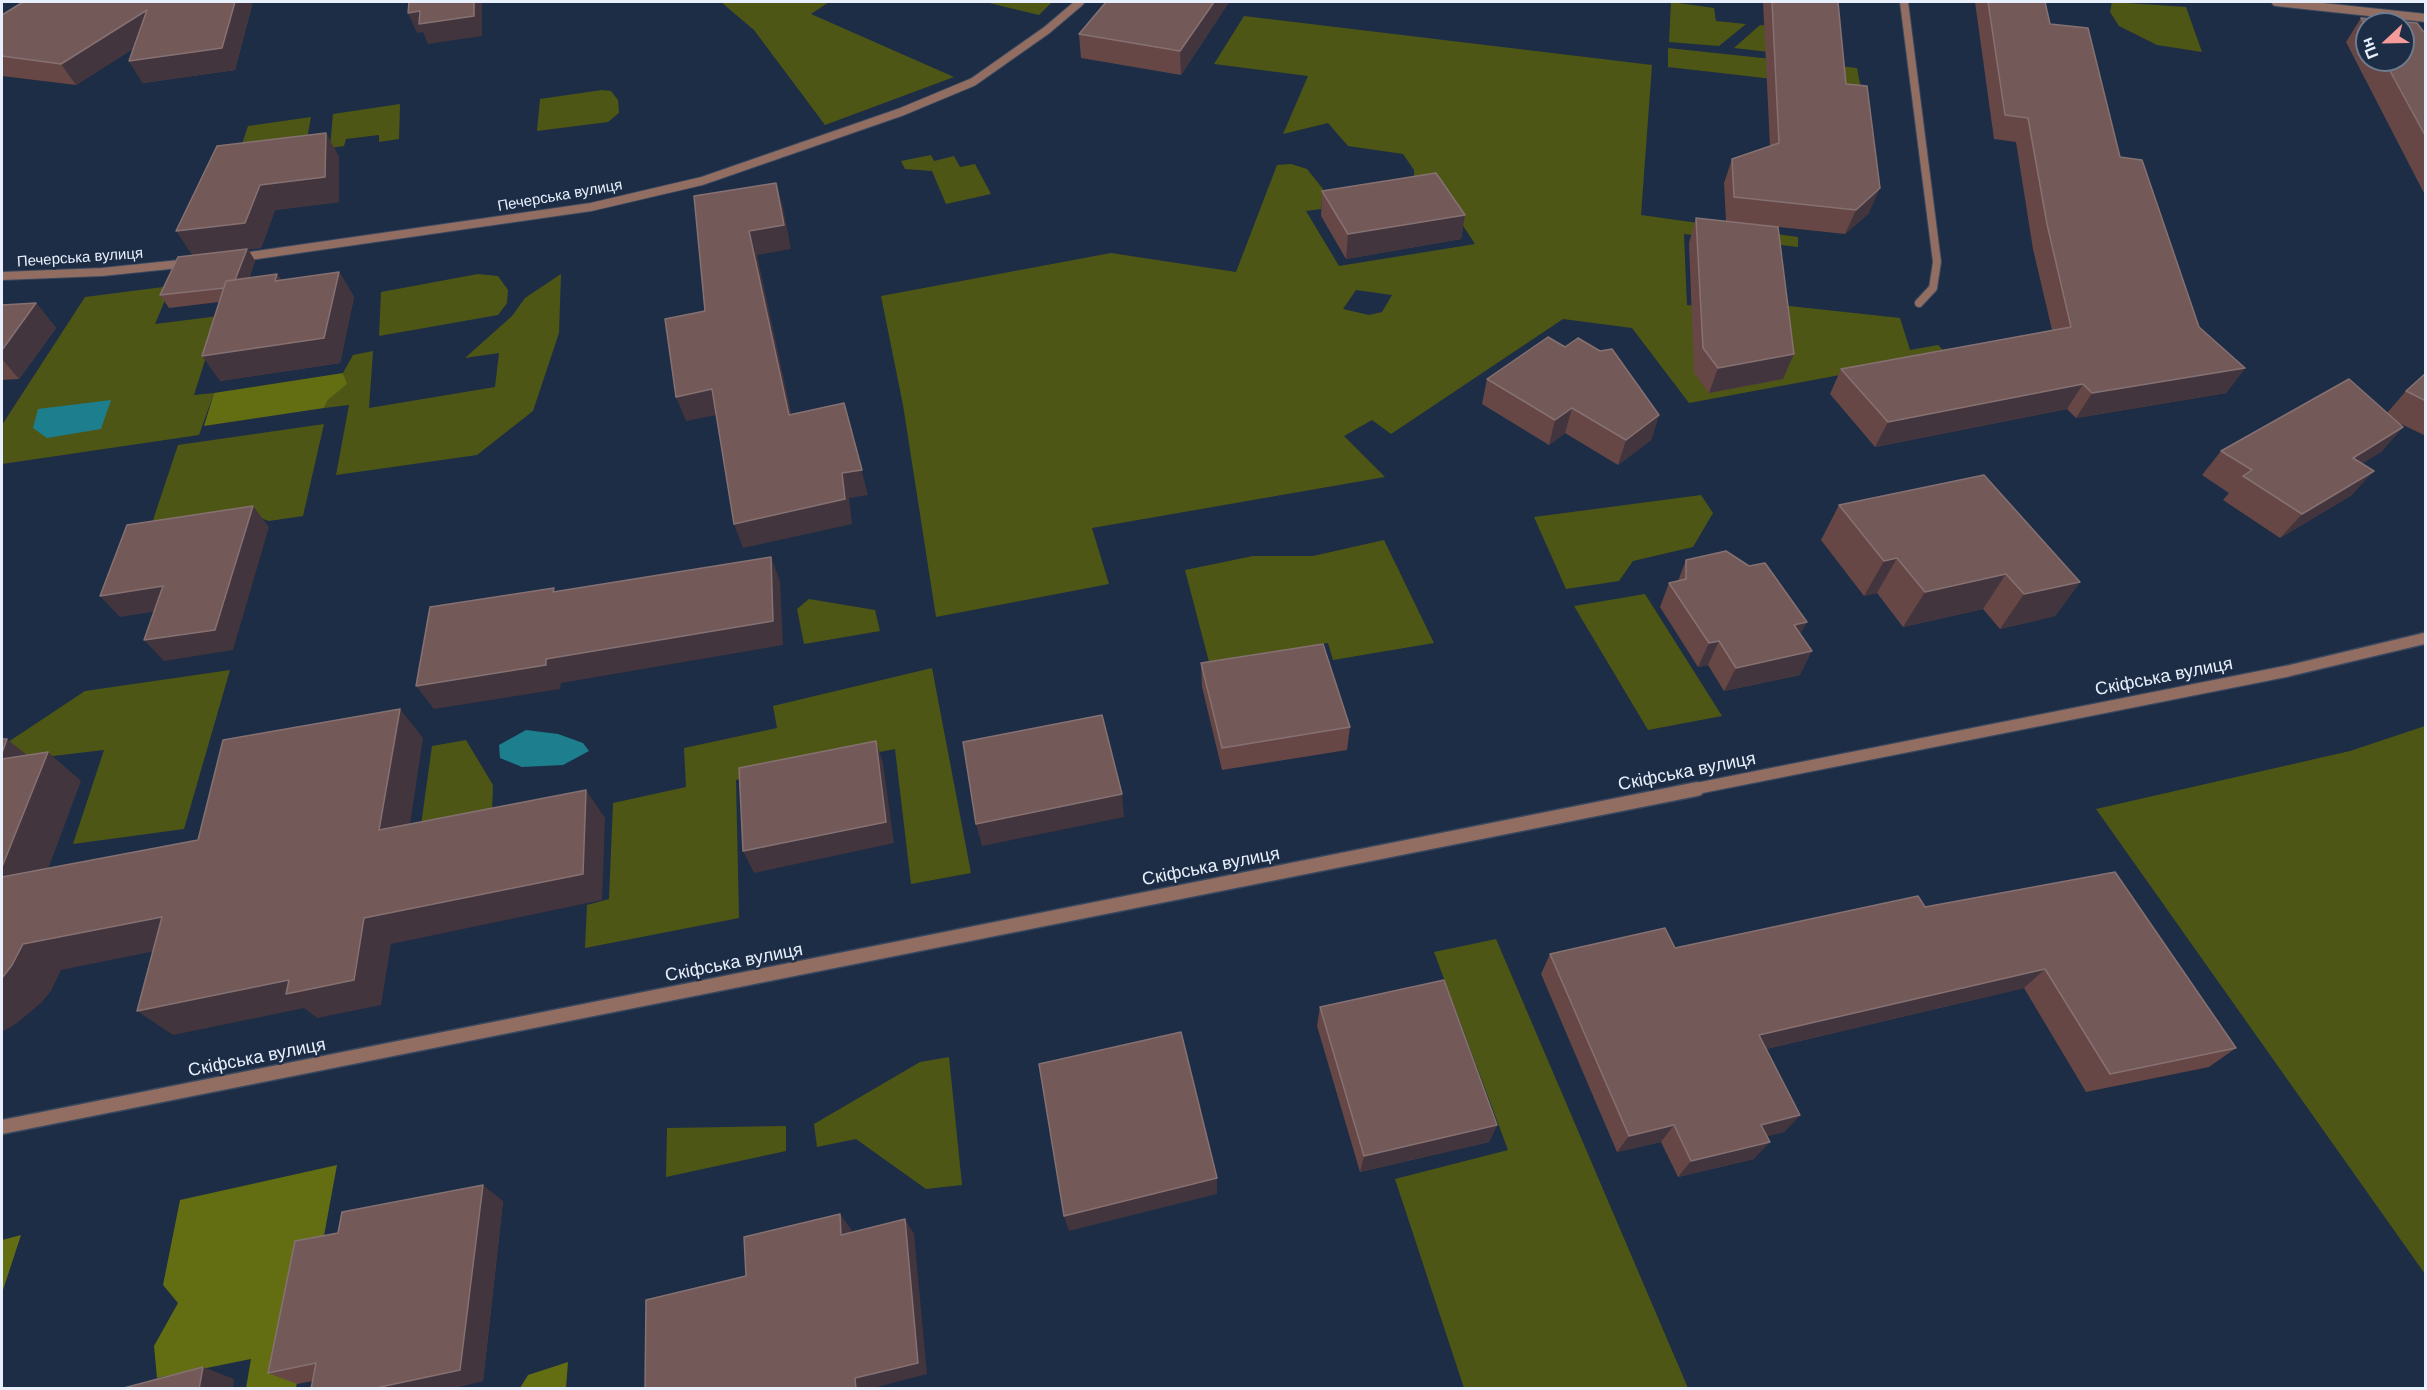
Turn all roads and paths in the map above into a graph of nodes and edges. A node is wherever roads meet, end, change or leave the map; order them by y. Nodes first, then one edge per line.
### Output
1 (1080, 2) edge
2 (1904, 2) edge
3 (2276, 2) edge
4 (2426, 18) edge
5 (222, 259) edge
6 (200, 261) edge
7 (2, 276) edge
8 (1919, 303) dead end
9 (2426, 638) edge
10 (2, 1127) edge

1 - 5 street, Печерська вулиця
2 - 8 street
3 - 4 street
6 - 7 street, Печерська вулиця
9 - 10 street, Скіфська вулиця

